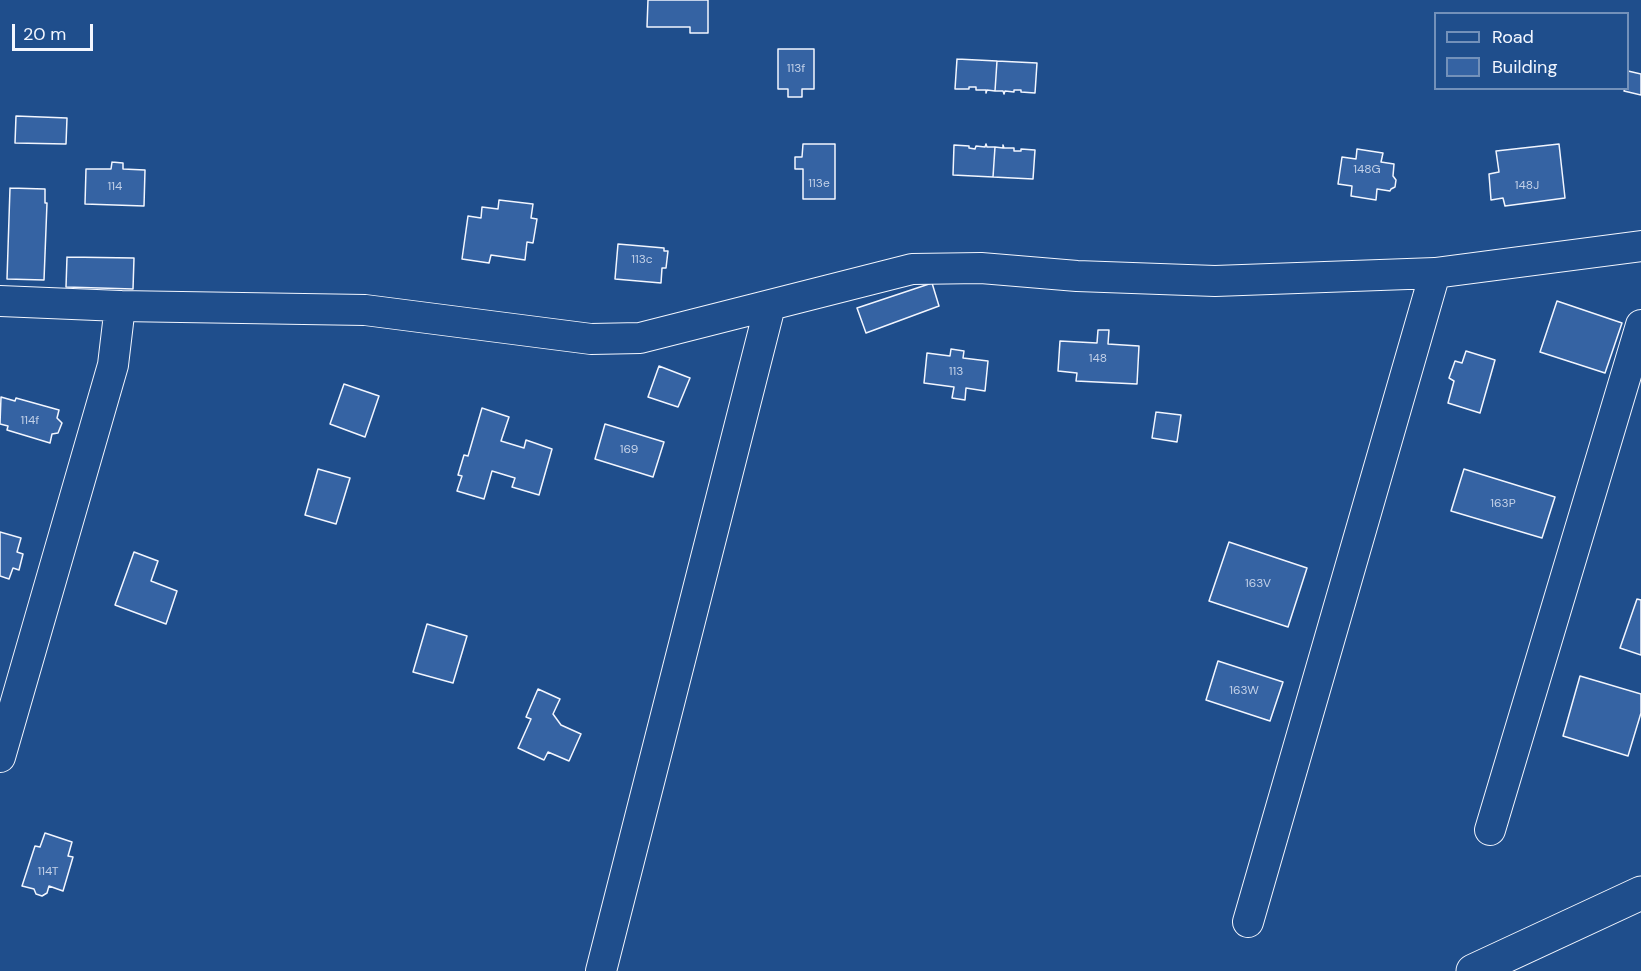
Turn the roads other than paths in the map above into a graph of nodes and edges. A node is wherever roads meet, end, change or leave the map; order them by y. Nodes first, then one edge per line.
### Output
1 (1641, 246) edge
2 (1435, 273) junction
3 (0, 301) edge
4 (120, 306) junction
5 (770, 306) junction
6 (1641, 326) edge
7 (0, 757) edge
8 (1490, 830) dead end
9 (1641, 893) edge
10 (1248, 922) dead end
11 (602, 971) edge
12 (1473, 971) edge

1 - 2 street
2 - 5 street
2 - 10 street
3 - 4 street
4 - 5 street
4 - 7 street
5 - 11 street
6 - 8 street
9 - 12 main road

